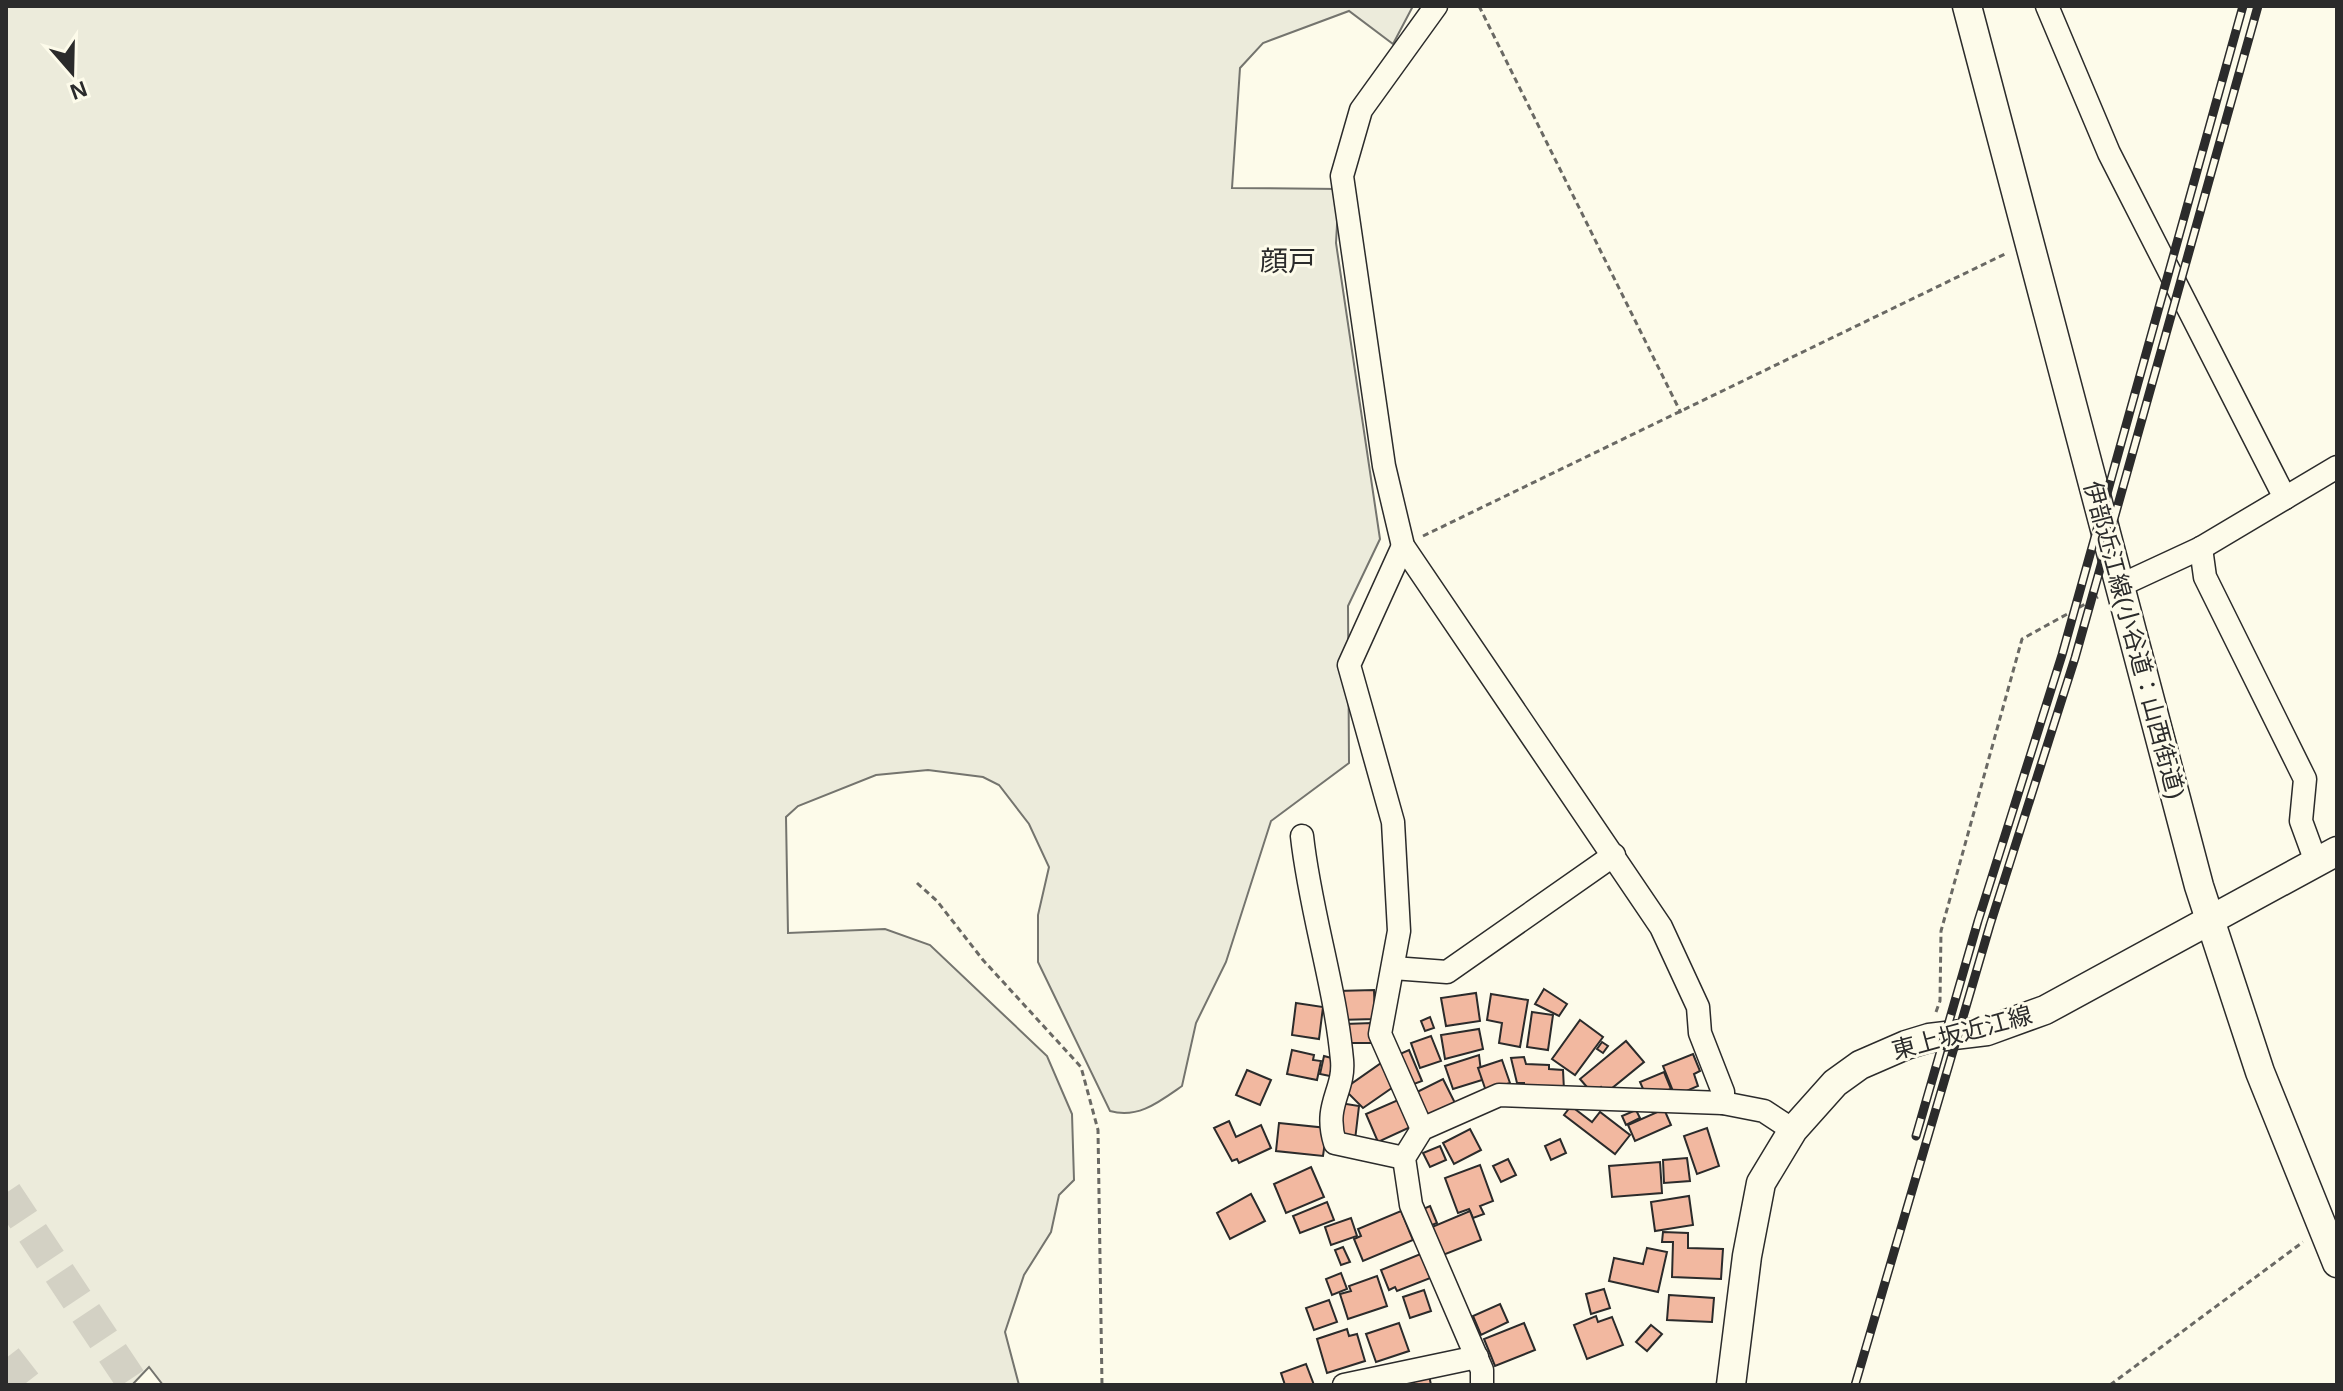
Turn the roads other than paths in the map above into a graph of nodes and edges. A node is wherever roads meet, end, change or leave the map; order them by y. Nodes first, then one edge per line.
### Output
1 (1436, 6) edge
2 (1967, 6) edge
3 (2047, 6) edge
4 (2337, 467) edge
5 (2285, 498) junction
6 (1403, 546) junction
7 (2201, 548) junction
8 (2119, 586) junction
9 (1302, 836) dead end
10 (1614, 855) junction
11 (2326, 856) edge
12 (2210, 920) junction
13 (1393, 968) junction
14 (1723, 1103) junction
15 (1422, 1129) junction
16 (1793, 1130) junction
17 (1404, 1158) junction
18 (2337, 1263) edge
19 (1477, 1357) junction
20 (1344, 1385) edge
21 (1482, 1385) edge
22 (1731, 1385) edge

1 - 6 street
2 - 8 main road, 伊部近江線(小谷道：山西街道)
3 - 5 street
4 - 5 street
5 - 7 street
6 - 10 street
6 - 13 street
7 - 8 street
7 - 11 street
8 - 12 main road, 伊部近江線(小谷道：山西街道)
9 - 17 street
10 - 13 street
10 - 14 street
11 - 12 main road, 東上坂近江線
12 - 16 main road, 東上坂近江線
12 - 18 main road, 伊部近江線(小谷道：山西街道)
13 - 15 street
14 - 15 street
14 - 16 street
15 - 17 street
16 - 22 main road, 東上坂近江線
17 - 19 street
19 - 20 street
19 - 21 street

